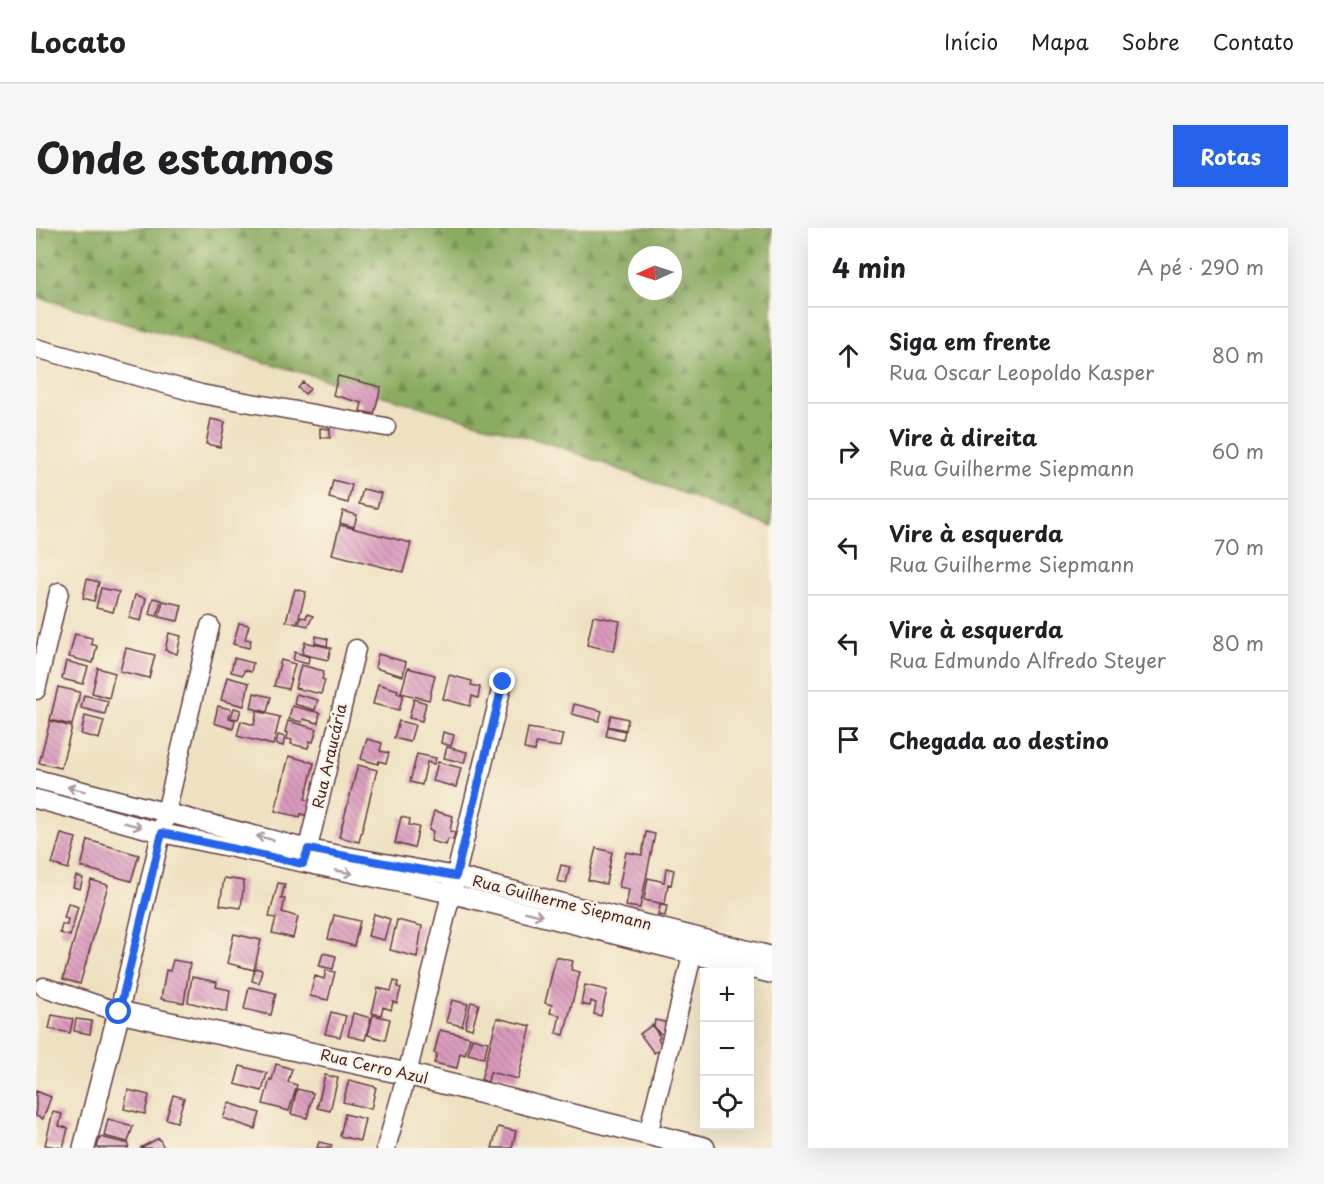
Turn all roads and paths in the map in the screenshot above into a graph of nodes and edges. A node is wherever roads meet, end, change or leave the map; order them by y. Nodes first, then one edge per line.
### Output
1 (36, 348) edge
2 (386, 427) dead end
3 (59, 592) dead end
4 (210, 626) dead end
5 (356, 649) dead end
6 (503, 682) dead end
7 (36, 690) edge
8 (36, 779) edge
9 (36, 800) edge
10 (167, 813) junction
11 (162, 833) junction
12 (306, 856) junction
13 (454, 885) junction
14 (695, 946) junction
15 (772, 956) edge
16 (772, 974) edge
17 (44, 987) dead end
18 (119, 1012) junction
19 (407, 1074) junction
20 (647, 1141) edge
21 (84, 1148) edge
22 (386, 1148) edge
23 (704, 1148) edge

1 - 2 street
3 - 7 street
4 - 10 street
5 - 12 street, Rua Araucária
6 - 13 street
10 -> 8 street, Rua Guilherme Siepmann
9 -> 11 street, Rua Guilherme Siepmann
10 - 11 street
12 -> 10 street, Rua Guilherme Siepmann
11 - 12 street, Rua Guilherme Siepmann
11 - 18 street
12 - 13 street, Rua Guilherme Siepmann
13 - 14 street, Rua Guilherme Siepmann
13 - 19 street
14 - 15 street, Rua Guilherme Siepmann
14 - 16 street, Rua Guilherme Siepmann
14 - 20 street
17 - 18 street, Rua Cerro Azul
18 - 19 street, Rua Cerro Azul
18 - 21 street
19 - 20 street, Rua Cerro Azul
19 - 22 street
20 - 23 street, Rua Cerro Azul

